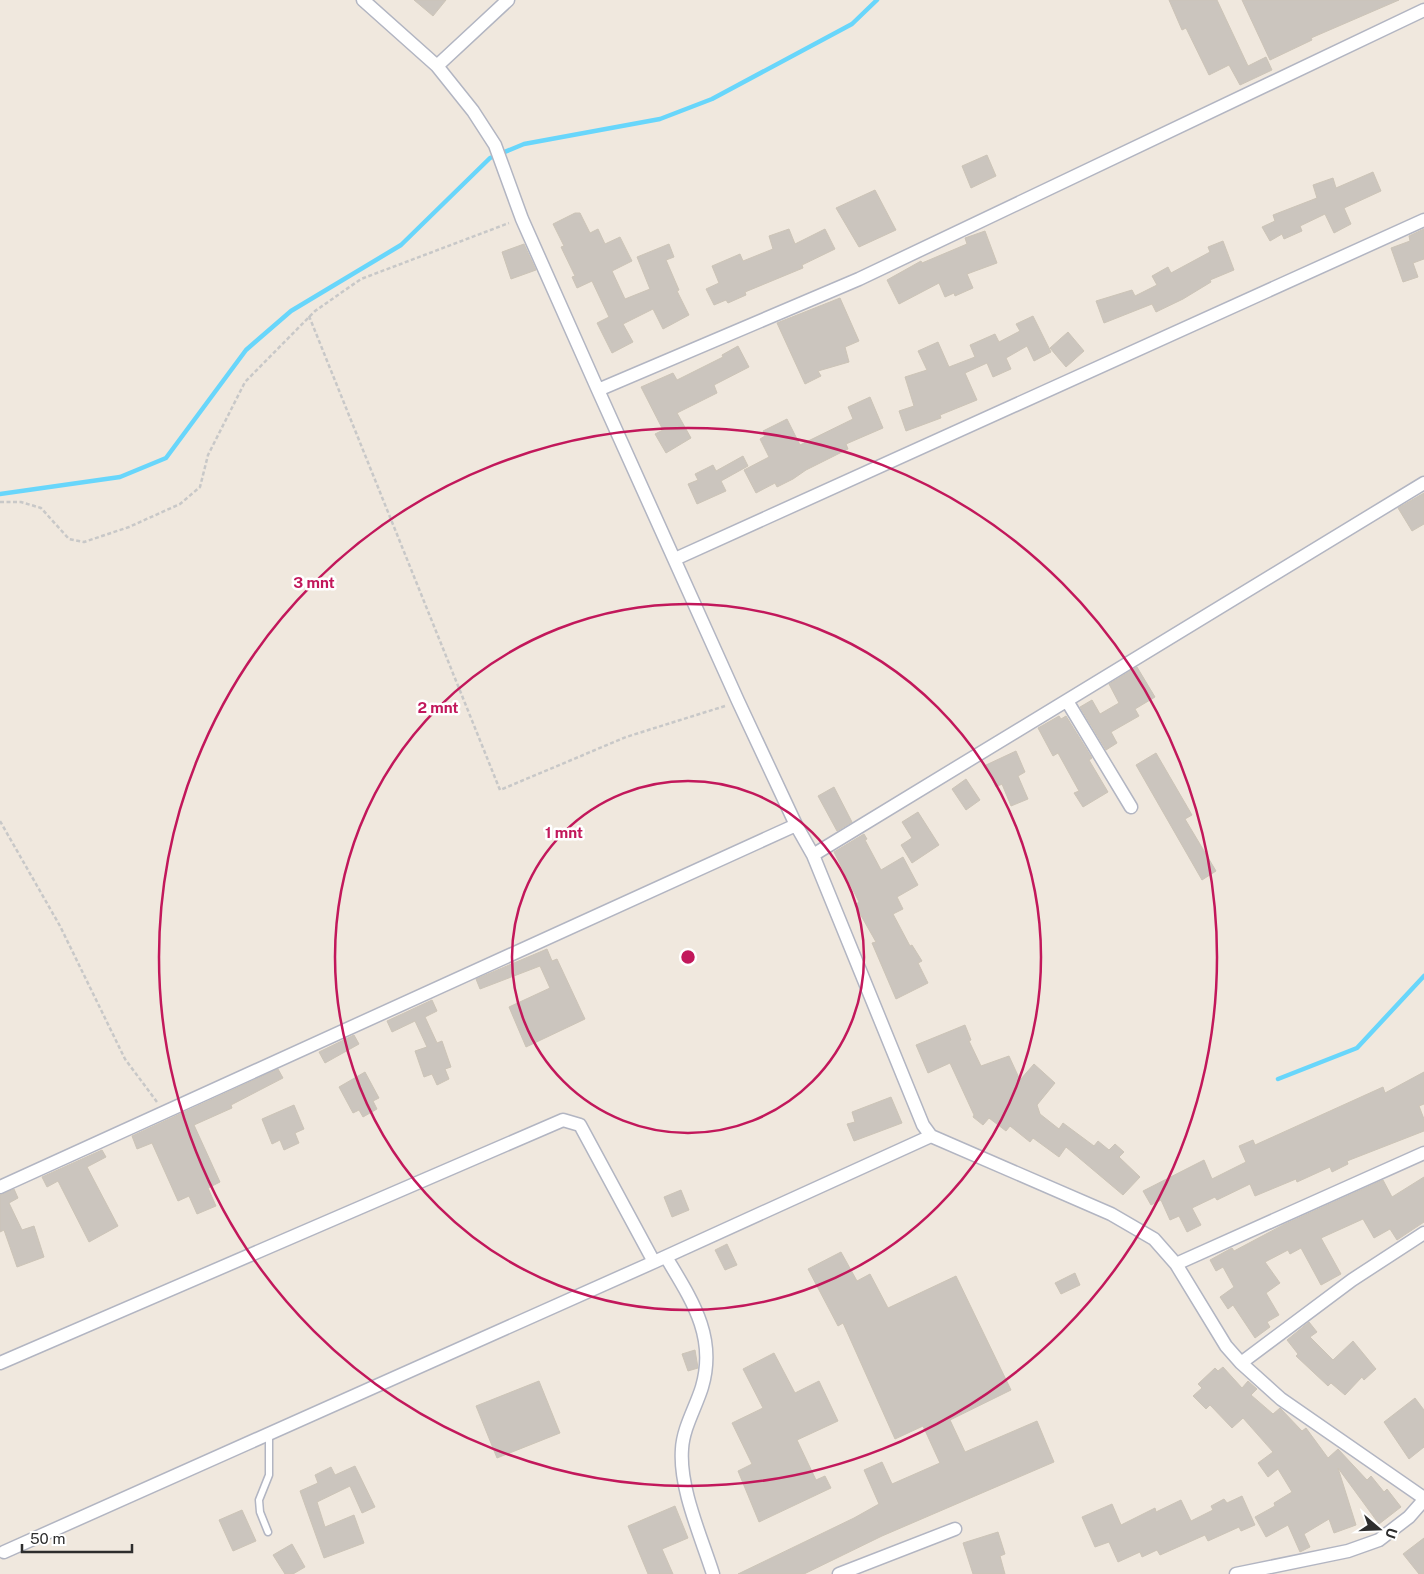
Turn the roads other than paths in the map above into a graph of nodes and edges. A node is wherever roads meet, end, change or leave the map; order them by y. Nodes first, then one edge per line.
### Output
1 (363, 0) edge
2 (508, 0) edge
3 (1424, 10) edge
4 (436, 66) junction
5 (1424, 220) edge
6 (598, 390) junction
7 (1424, 483) edge
8 (675, 559) junction
9 (1067, 701) junction
10 (1131, 807) dead end
11 (796, 826) junction
12 (813, 855) junction
13 (932, 1136) junction
14 (1424, 1153) edge
15 (0, 1187) edge
16 (1424, 1233) edge
17 (660, 1259) junction
18 (1176, 1264) junction
19 (0, 1363) edge
20 (1241, 1363) junction
21 (269, 1434) junction
22 (1424, 1499) edge
23 (955, 1529) dead end
24 (268, 1532) dead end
25 (1, 1548) edge
26 (712, 1574) edge
27 (839, 1574) edge
28 (1236, 1574) edge

1 - 4 street
2 - 4 street
3 - 6 street
4 - 6 street
5 - 8 street
6 - 8 street
7 - 9 street
8 - 11 street
9 - 10 street
9 - 12 street
11 - 12 street
11 - 15 street
12 - 13 street
13 - 17 street
13 - 18 street
14 - 18 street
16 - 20 street
17 - 19 street
17 - 21 street
17 - 26 street
18 - 20 street
20 - 22 street
21 - 24 lane
21 - 25 street
22 - 28 street
23 - 27 street

